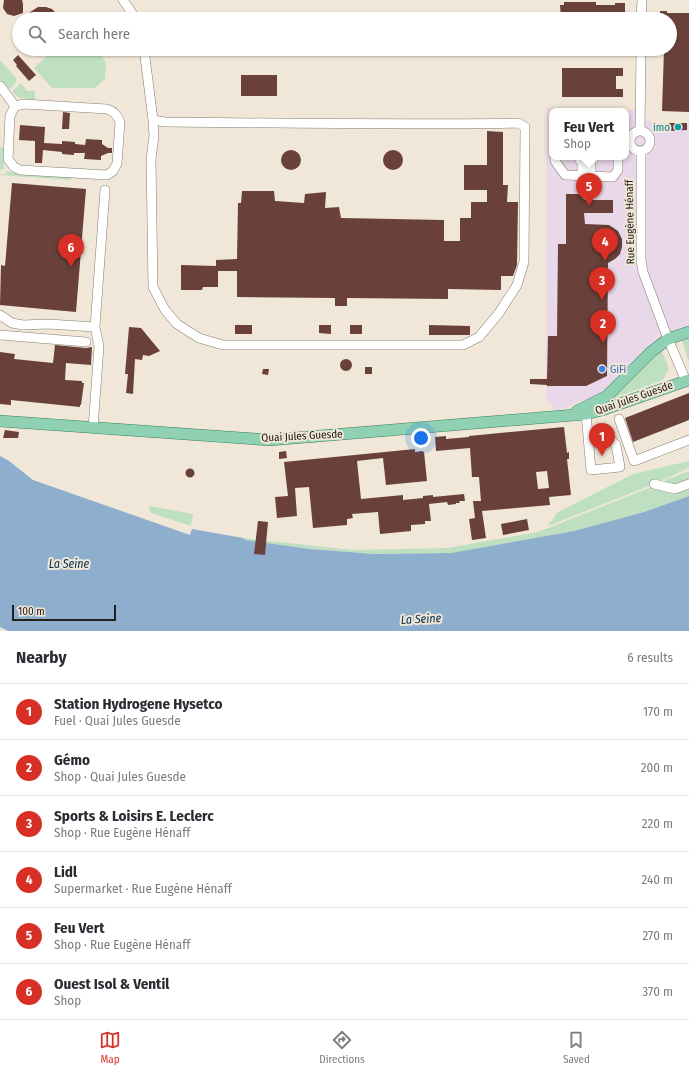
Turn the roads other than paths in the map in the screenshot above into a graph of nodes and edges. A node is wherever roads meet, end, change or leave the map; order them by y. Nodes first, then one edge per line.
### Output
1 (123, 0) edge
2 (642, 0) edge
3 (131, 12) edge
4 (642, 12) edge
5 (145, 56) edge
6 (641, 56) edge
7 (0, 86) edge
8 (15, 106) junction
9 (153, 120) junction
10 (640, 131) junction
11 (629, 139) edge
12 (629, 141) edge
13 (641, 151) junction
14 (555, 160) edge
15 (580, 160) edge
16 (590, 160) edge
17 (618, 160) edge
18 (586, 176) junction
19 (105, 190) dead end
20 (0, 315) edge
21 (95, 327) junction
22 (689, 332) edge
23 (0, 335) edge
24 (668, 339) junction
25 (86, 342) dead end
26 (687, 381) edge
27 (586, 414) junction
28 (555, 417) junction
29 (619, 419) dead end
30 (0, 421) edge
31 (93, 428) junction
32 (588, 432) junction
33 (689, 440) edge
34 (654, 484) dead end
35 (689, 484) edge

1 - 3 street
2 - 4 street
5 - 9 street
6 - 10 street, Rue Eugène Hénaff
7 - 8 street
8 - 8 street
9 - 9 street
10 - 11 street
10 - 13 street, Rue Eugène Hénaff
12 - 13 street
13 - 24 street, Rue Eugène Hénaff
14 - 18 street
15 - 18 street
16 - 18 street
17 - 18 street
19 - 21 street
20 - 21 street
21 - 31 street
22 - 24 main road, Quai Jules Guesde
23 - 25 street
24 - 26 street, Rue Eugène Hénaff
24 - 28 main road, Quai Jules Guesde
26 - 27 main road, Quai Jules Guesde
27 - 28 main road, Quai Jules Guesde
27 - 32 street
28 - 31 main road, Quai Jules Guesde
29 - 33 street
30 - 31 main road, Quai Jules Guesde
32 - 32 street
34 - 35 street

